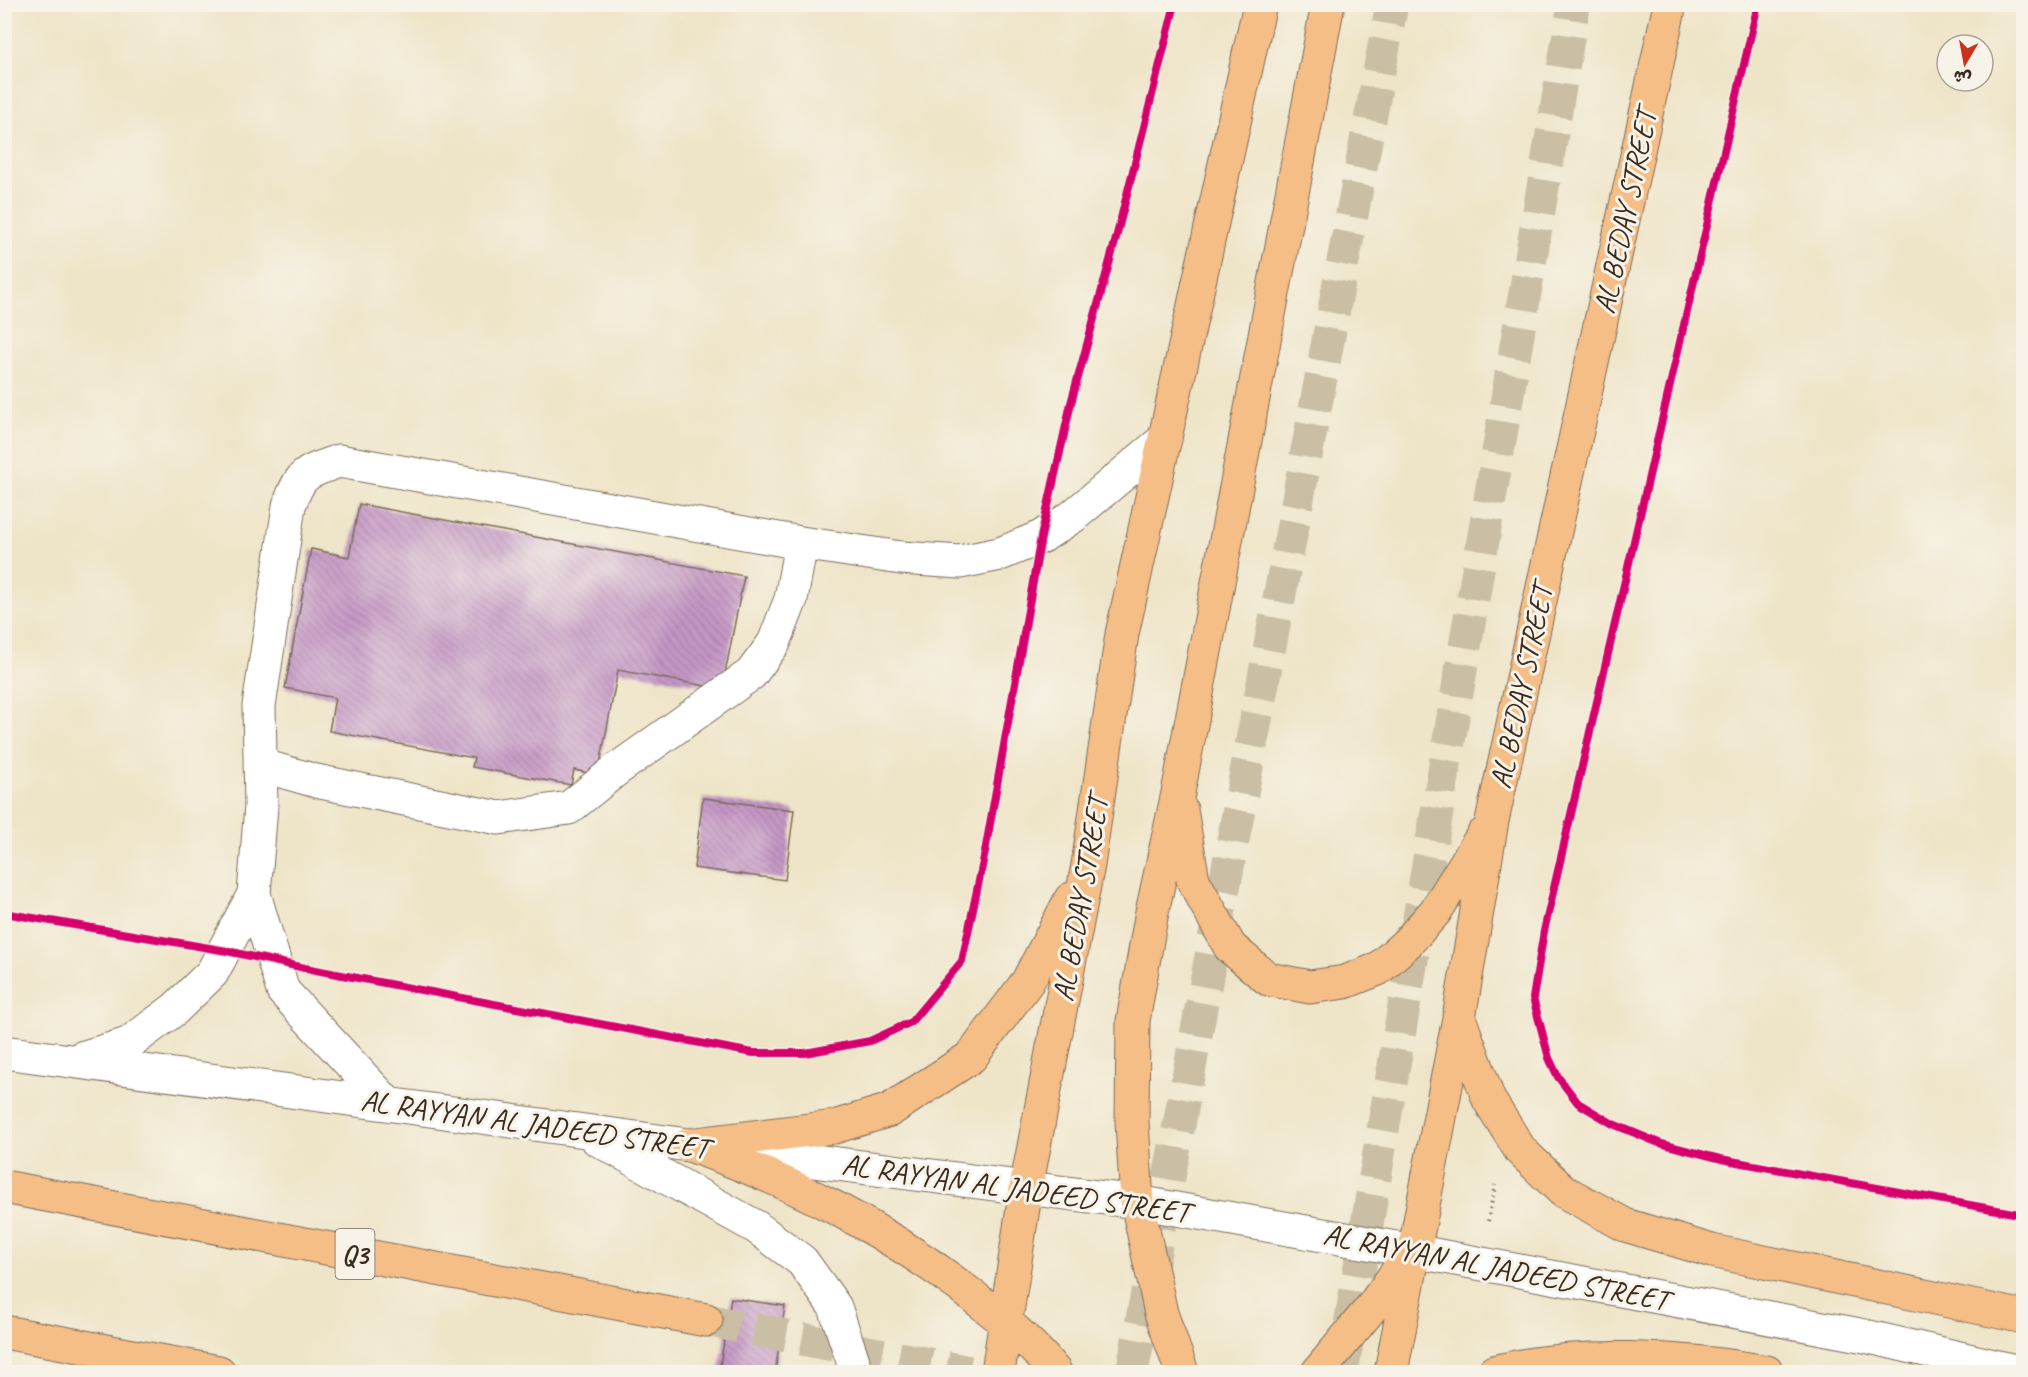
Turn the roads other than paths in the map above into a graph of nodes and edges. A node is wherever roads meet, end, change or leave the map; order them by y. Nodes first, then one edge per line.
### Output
1 (1260, 4) edge
2 (1328, 4) edge
3 (1670, 4) edge
4 (1165, 439) junction
5 (801, 543) junction
6 (260, 765) junction
7 (1178, 794) junction
8 (1492, 821) junction
9 (1088, 865) junction
10 (254, 894) junction
11 (1459, 1018) junction
12 (4, 1052) edge
13 (71, 1061) junction
14 (388, 1104) junction
15 (578, 1129) junction
16 (688, 1145) junction
17 (4, 1187) edge
18 (1026, 1188) junction
19 (1137, 1202) junction
20 (1413, 1251) junction
21 (2024, 1317) edge
22 (706, 1320) tunnel mouth
23 (1007, 1322) junction
24 (4, 1332) edge
25 (219, 1372) edge
26 (853, 1372) edge
27 (998, 1372) edge
28 (1054, 1372) edge
29 (1182, 1372) edge
30 (1318, 1372) edge
31 (1390, 1372) edge
32 (1494, 1372) edge
33 (1767, 1372) edge
34 (2020, 1372) edge

1 - 4 main road, AL BEDAY STREET
2 - 7 main road
3 - 8 main road, AL BEDAY STREET
4 - 5 street
4 - 9 main road, AL BEDAY STREET
5 - 6 street
5 - 6 street
6 - 10 street
7 - 8 main road
7 - 19 main road
8 - 11 main road, AL BEDAY STREET
9 - 16 main road
9 - 18 main road, AL BEDAY STREET
10 - 13 street
10 - 14 street
11 - 20 main road, AL BEDAY STREET
11 - 21 main road
12 - 13 street, AL RAYYAN AL JADEED STREET
13 - 14 street, AL RAYYAN AL JADEED STREET
14 - 15 street, AL RAYYAN AL JADEED STREET
15 - 16 street, AL RAYYAN AL JADEED STREET
15 - 26 street
16 - 18 street, AL RAYYAN AL JADEED STREET
16 - 23 main road
17 - 22 main road, Q3
18 - 19 street, AL RAYYAN AL JADEED STREET
18 - 23 main road, AL BEDAY STREET
19 - 20 street, AL RAYYAN AL JADEED STREET
19 - 29 main road
20 - 30 main road
20 - 31 main road, AL BEDAY STREET
20 - 34 street, AL RAYYAN AL JADEED STREET
23 - 27 main road, AL BEDAY STREET
23 - 28 main road
24 - 25 main road
32 - 33 main road

